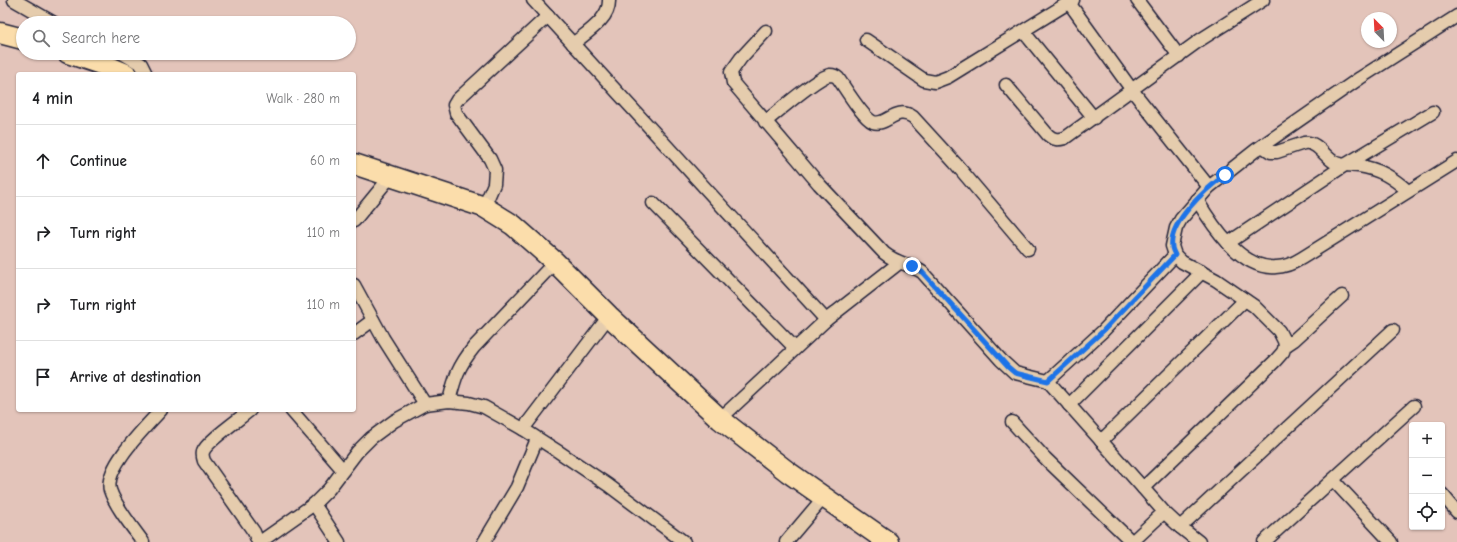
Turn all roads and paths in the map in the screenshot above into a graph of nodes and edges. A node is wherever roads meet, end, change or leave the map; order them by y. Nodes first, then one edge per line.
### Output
1 (14, 0) edge
2 (533, 0) edge
3 (609, 0) edge
4 (1136, 0) edge
5 (1263, 0) edge
6 (1070, 1) edge
7 (42, 16) edge
8 (548, 16) junction
9 (1457, 16) edge
10 (1023, 31) junction
11 (766, 32) dead end
12 (0, 33) edge
13 (16, 37) edge
14 (866, 40) dead end
15 (573, 44) junction
16 (1179, 56) junction
17 (89, 60) edge
18 (133, 60) edge
19 (121, 72) edge
20 (145, 72) edge
21 (1006, 85) dead end
22 (1132, 90) junction
23 (1433, 112) dead end
24 (1094, 118) junction
25 (765, 122) junction
26 (1262, 146) junction
27 (1457, 161) edge
28 (356, 165) edge
29 (1345, 165) junction
30 (391, 176) junction
31 (1209, 187) junction
32 (1408, 191) junction
33 (1197, 200) junction
34 (653, 204) dead end
35 (484, 207) junction
36 (356, 219) edge
37 (1228, 243) junction
38 (1028, 250) dead end
39 (1175, 255) junction
40 (555, 262) junction
41 (900, 263) junction
42 (1202, 272) junction
43 (356, 289) edge
44 (1342, 296) dead end
45 (1245, 300) junction
46 (609, 316) junction
47 (373, 320) junction
48 (826, 320) junction
49 (1393, 330) dead end
50 (356, 333) edge
51 (1285, 346) junction
52 (795, 348) junction
53 (1048, 381) junction
54 (449, 401) junction
55 (425, 404) junction
56 (1069, 405) junction
57 (1414, 406) dead end
58 (159, 412) edge
59 (248, 412) edge
60 (293, 412) edge
61 (720, 419) junction
62 (1012, 422) dead end
63 (523, 429) junction
64 (537, 439) junction
65 (1101, 441) junction
66 (343, 470) junction
67 (1333, 480) junction
68 (1143, 488) junction
69 (824, 497) junction
70 (1445, 498) edge
71 (314, 504) junction
72 (1164, 512) junction
73 (1457, 512) edge
74 (1180, 527) junction
75 (143, 542) edge
76 (259, 542) edge
77 (339, 542) edge
78 (484, 542) edge
79 (684, 542) edge
80 (786, 542) edge
81 (888, 542) edge
82 (1132, 542) edge
83 (1199, 542) edge
84 (1264, 542) edge
85 (1391, 542) edge

1 - 7 street
2 - 8 street
3 - 15 street
4 - 16 street
5 - 16 street
6 - 10 street
6 - 22 street
8 - 15 street
8 - 35 street
9 - 26 street
10 - 14 street
10 - 24 street
11 - 25 street
12 - 13 main road
15 - 48 street
16 - 22 street
17 - 19 main road
18 - 20 street
21 - 24 street
22 - 24 street
22 - 31 street
23 - 29 street
25 - 38 street
25 - 41 street
26 - 29 street
26 - 31 street
27 - 32 street
28 - 30 main road
29 - 32 street
29 - 37 street
30 - 35 main road
30 - 36 street
31 - 33 street
32 - 37 street
33 - 37 street
33 - 39 street
34 - 52 street
35 - 40 main road
39 - 42 street
39 - 53 street
40 - 46 main road
40 - 54 street
41 - 48 street
41 - 53 street
42 - 45 street
42 - 56 street
43 - 47 street
44 - 51 street
45 - 51 street
45 - 65 street
46 - 61 main road
46 - 63 street
47 - 50 street
47 - 55 street
48 - 52 street
49 - 74 street
51 - 68 street
52 - 61 street
53 - 56 street
54 - 55 street
54 - 63 street
55 - 66 street
56 - 65 street
57 - 67 street
58 - 75 street
59 - 76 street
60 - 66 street
61 - 69 main road
62 - 82 street
63 - 64 street
64 - 78 street
64 - 79 street
65 - 68 street
66 - 71 street
67 - 84 street
67 - 85 street
68 - 72 street
69 - 80 street
69 - 81 main road
70 - 73 street
71 - 76 street
71 - 77 street
72 - 74 street
72 - 82 street
74 - 83 street

